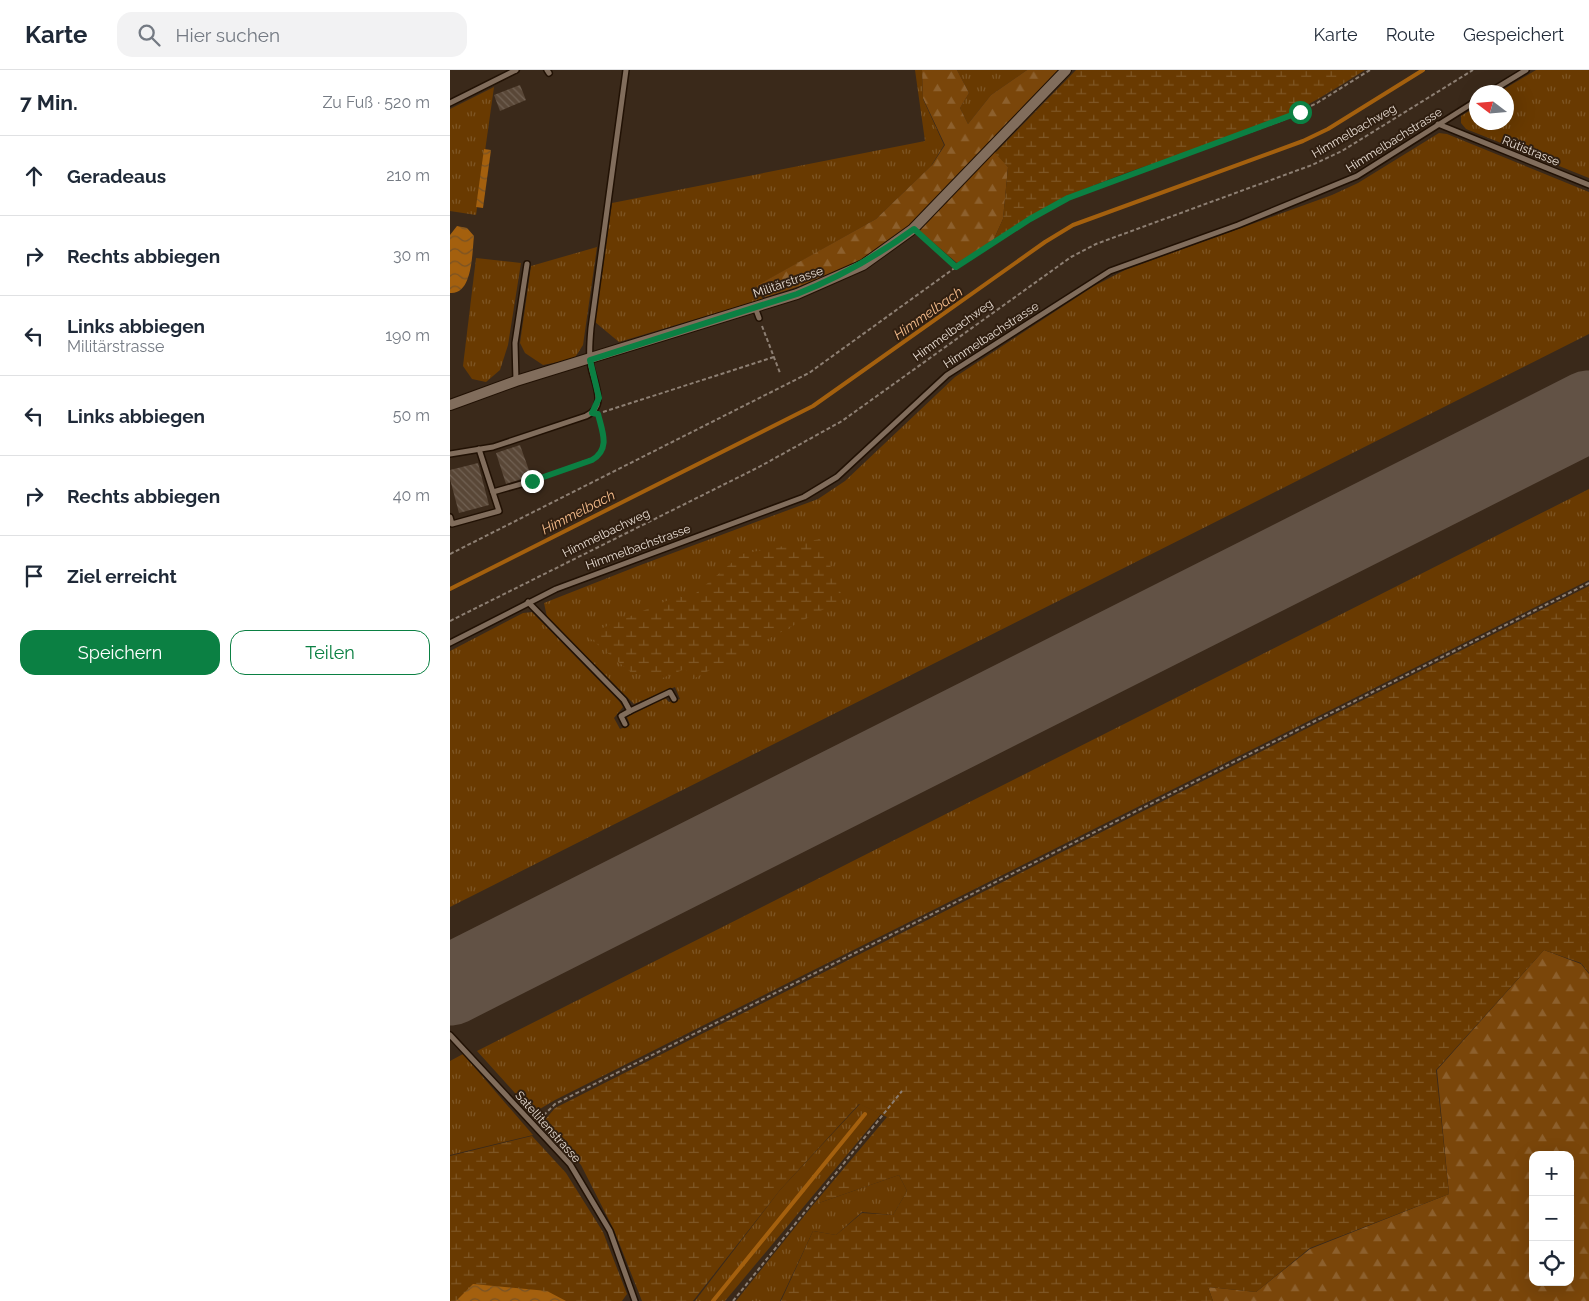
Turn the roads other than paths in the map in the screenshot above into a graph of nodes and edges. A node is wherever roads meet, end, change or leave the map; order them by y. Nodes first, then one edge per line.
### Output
1 (516, 70) edge
2 (626, 70) edge
3 (1066, 70) edge
4 (1526, 70) edge
5 (1501, 85) edge
6 (450, 104) edge
7 (1469, 105) edge
8 (1438, 124) junction
9 (1589, 184) edge
10 (527, 264) dead end
11 (755, 307) junction
12 (760, 318) road end
13 (590, 360) junction
14 (516, 381) junction
15 (450, 405) edge
16 (479, 449) junction
17 (450, 454) edge
18 (532, 481) road end
19 (493, 492) junction
20 (450, 517) edge
21 (528, 602) junction
22 (450, 643) edge
23 (674, 699) dead end
24 (630, 711) junction
25 (625, 724) dead end
26 (450, 1035) edge
27 (635, 1301) edge

1 - 6 lane
2 - 13 lane
3 - 11 street, Militärstrasse
4 - 5 lane
7 - 8 lane, Himmelbachstrasse
8 - 9 lane, Rütistrasse
8 - 21 lane, Himmelbachstrasse
10 - 14 lane
11 - 12 lane
11 - 13 street, Militärstrasse
13 - 14 street, Militärstrasse
13 - 16 lane
14 - 15 street, Militärstrasse
16 - 17 lane
16 - 19 lane
18 - 19 lane
19 - 20 lane
21 - 22 lane, Himmelbachstrasse
21 - 24 lane
23 - 24 lane
24 - 25 lane
26 - 27 lane, Satellitenstrasse

